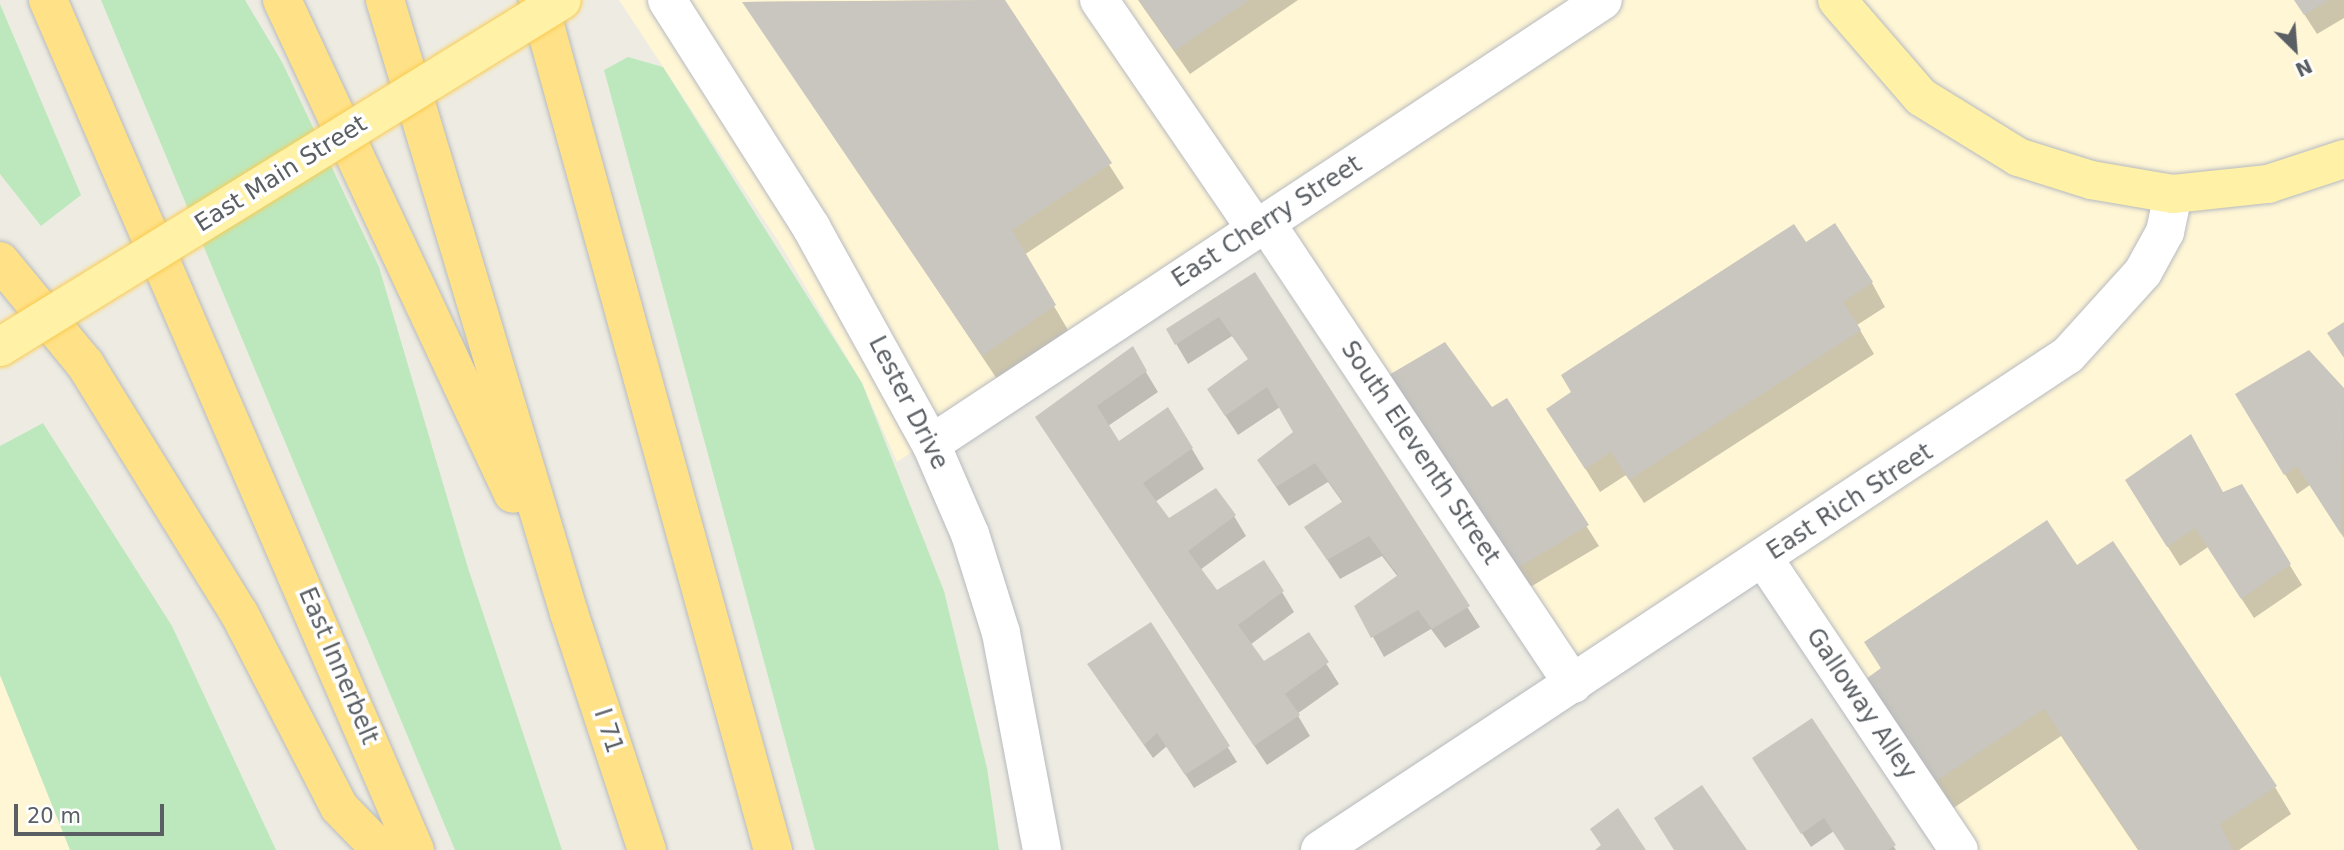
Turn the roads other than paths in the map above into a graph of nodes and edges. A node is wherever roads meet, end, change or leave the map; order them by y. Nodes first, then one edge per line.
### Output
1 (48, 0) edge
2 (282, 0) edge
3 (385, 0) edge
4 (538, 0) edge
5 (562, 0) edge
6 (667, 0) edge
7 (1099, 0) edge
8 (1603, 0) edge
9 (1837, 0) edge
10 (2344, 159) edge
11 (2173, 194) junction
12 (1261, 226) junction
13 (0, 261) edge
14 (0, 347) edge
15 (931, 444) junction
16 (1764, 559) junction
17 (569, 613) junction
18 (1573, 684) junction
19 (1046, 846) edge
20 (381, 850) edge
21 (415, 850) edge
22 (647, 850) edge
23 (773, 850) edge
24 (1320, 850) edge
25 (1959, 850) edge

1 - 21 highway, East Innerbelt
2 - 17 highway
3 - 17 highway, I 71
4 - 23 highway
5 - 14 main road, East Main Street, bridge
6 - 15 street, Lester Drive
7 - 12 street, South Eleventh Street
8 - 12 street, East Cherry Street
9 - 11 main road
10 - 11 main road
11 - 16 street, East Rich Street
12 - 15 street, East Cherry Street
12 - 18 street, South Eleventh Street
13 - 20 highway
15 - 19 street, Lester Drive
16 - 18 street, East Rich Street
16 - 25 street, Galloway Alley
17 - 22 highway, I 71 / I 71
18 - 24 street, East Rich Street

